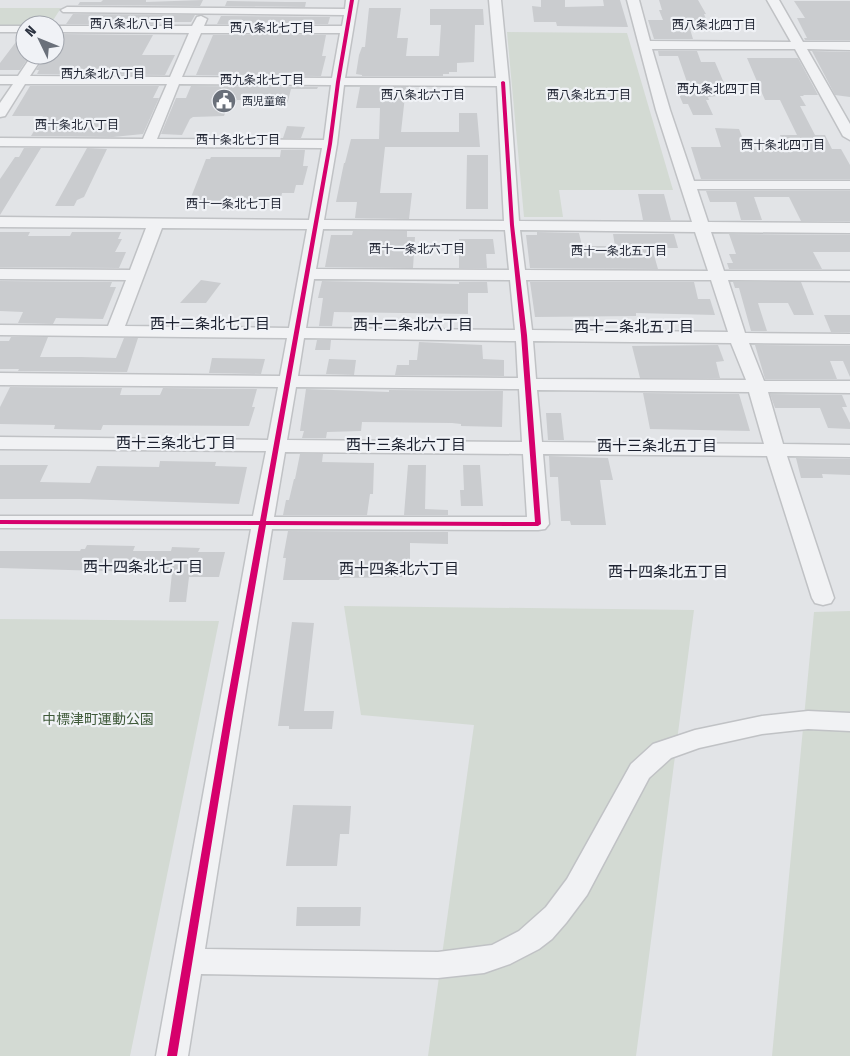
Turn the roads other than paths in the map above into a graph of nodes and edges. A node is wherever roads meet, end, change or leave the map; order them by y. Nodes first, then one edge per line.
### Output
1 (74, 0) edge
2 (495, 0) edge
3 (633, 0) edge
4 (773, 0) edge
5 (207, 5) edge
6 (351, 6) edge
7 (67, 10) junction
8 (0, 29) edge
9 (15, 29) edge
10 (197, 30) junction
11 (347, 30) junction
12 (646, 45) junction
13 (800, 46) junction
14 (850, 46) edge
15 (31, 65) edge
16 (0, 80) edge
17 (21, 80) junction
18 (173, 81) junction
19 (338, 82) junction
20 (503, 82) junction
21 (0, 112) edge
22 (850, 136) edge
23 (0, 142) edge
24 (148, 143) junction
25 (330, 144) junction
26 (688, 185) junction
27 (850, 185) edge
28 (0, 222) edge
29 (156, 222) junction
30 (316, 224) junction
31 (512, 225) junction
32 (703, 226) junction
33 (850, 228) edge
34 (518, 273) junction
35 (0, 274) edge
36 (306, 274) junction
37 (136, 275) junction
38 (718, 276) junction
39 (850, 276) edge
40 (0, 330) edge
41 (114, 332) junction
42 (295, 334) junction
43 (524, 335) junction
44 (850, 339) edge
45 (739, 340) junction
46 (0, 379) edge
47 (287, 381) junction
48 (528, 383) junction
49 (757, 386) junction
50 (850, 387) edge
51 (0, 443) edge
52 (276, 445) junction
53 (534, 447) junction
54 (774, 450) junction
55 (850, 451) edge
56 (0, 522) edge
57 (263, 524) junction
58 (823, 598) dead end
59 (850, 722) edge
60 (188, 961) junction
61 (172, 1056) edge

1 - 7 street
2 - 20 street
3 - 12 street
4 - 13 street
5 - 6 street
5 - 7 street
5 - 10 street
6 - 11 street
7 - 10 street
8 - 9 street
10 - 11 street
10 - 18 street
11 - 19 street
12 - 13 street
12 - 26 street
13 - 14 street
13 - 22 street
15 - 17 street
16 - 17 street
17 - 18 street
17 - 21 street
18 - 19 street
18 - 24 street
19 - 20 street
19 - 25 street
20 - 31 street
23 - 24 street
24 - 25 street
25 - 30 street
26 - 27 street
26 - 32 street
28 - 29 street
29 - 30 street
29 - 37 street
30 - 31 street
30 - 36 street
31 - 32 street
31 - 34 street
32 - 33 street
32 - 38 street
34 - 36 street
34 - 38 street
34 - 43 street
35 - 37 street
36 - 42 street
37 - 41 street
38 - 39 street
38 - 45 street
40 - 41 street
41 - 42 street
42 - 43 street
42 - 47 street
43 - 45 street
43 - 48 street
44 - 45 street
45 - 49 street
46 - 47 street
47 - 48 street
47 - 52 street
48 - 49 street
48 - 53 street
49 - 50 street
49 - 54 street
51 - 52 street
52 - 53 street
52 - 57 street
53 - 54 street
53 - 57 street
54 - 55 street
54 - 58 street
56 - 57 street
57 - 60 street
59 - 60 street
60 - 61 street

